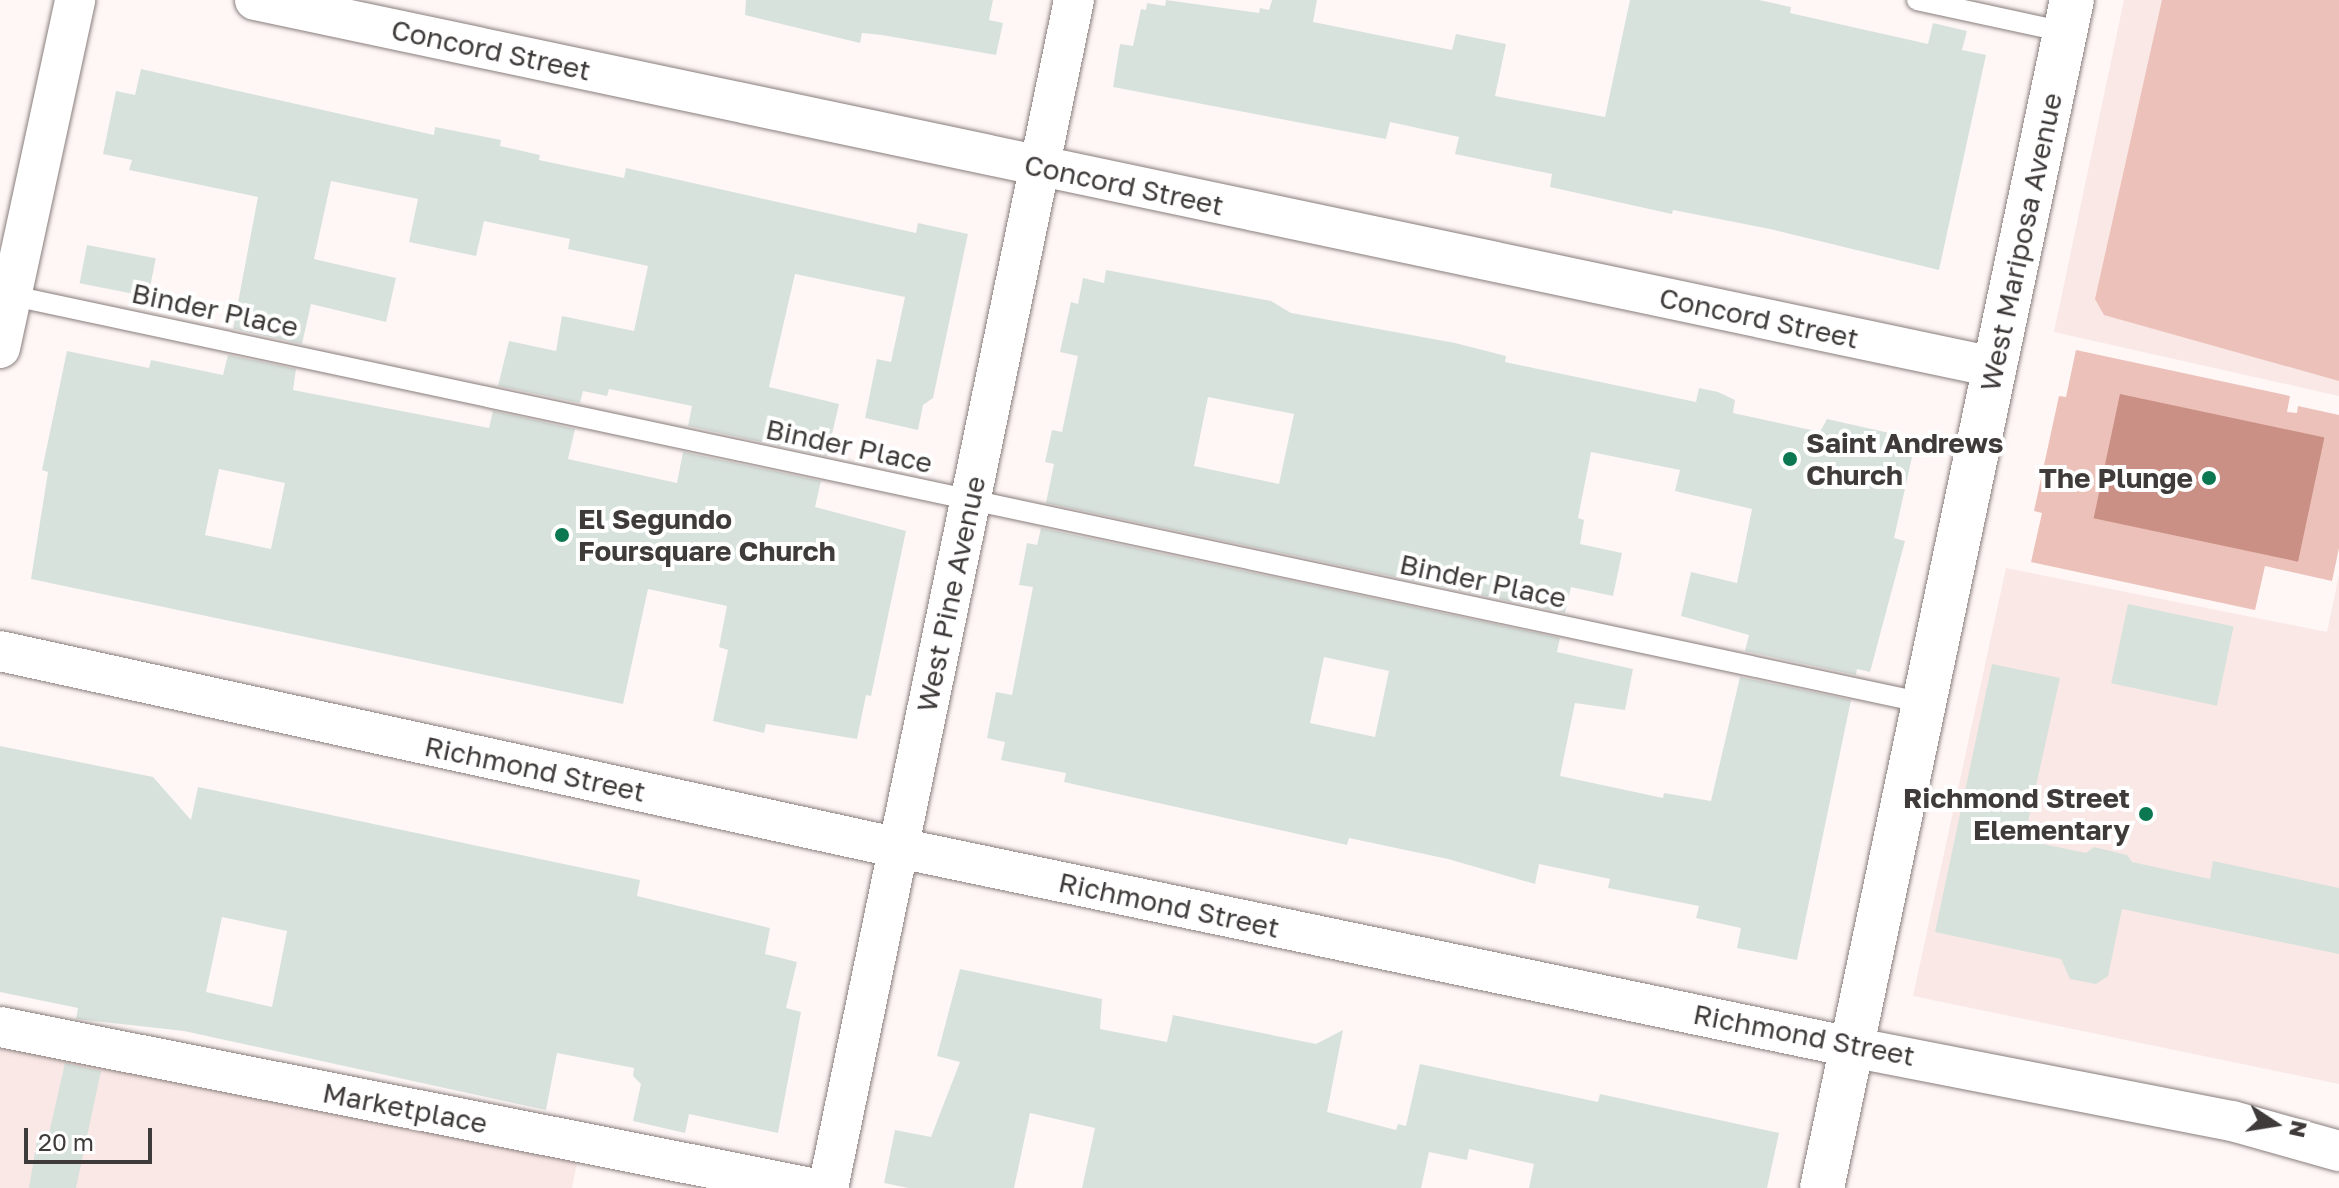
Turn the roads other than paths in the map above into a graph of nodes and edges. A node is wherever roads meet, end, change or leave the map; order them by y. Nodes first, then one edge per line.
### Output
1 (75, 0) edge
2 (255, 0) edge
3 (1074, 0) edge
4 (1917, 0) edge
5 (2069, 16) edge
6 (1040, 168) junction
7 (6, 294) edge
8 (0, 348) edge
9 (1994, 367) junction
10 (971, 500) junction
11 (0, 651) edge
12 (1921, 702) junction
13 (899, 848) junction
14 (0, 1027) edge
15 (1851, 1047) junction
16 (2339, 1151) edge
17 (811, 1188) edge
18 (828, 1188) edge
19 (1822, 1188) edge

1 - 7 street
2 - 6 street, Concord Street
3 - 6 street, West Pine Avenue
4 - 5 lane
5 - 9 street, West Mariposa Avenue
6 - 9 street, Concord Street
6 - 10 street, West Pine Avenue
7 - 8 street
7 - 10 lane, Binder Place
9 - 12 street, West Mariposa Avenue
10 - 12 lane, Binder Place
10 - 13 street, West Pine Avenue
11 - 13 street, Richmond Street
12 - 15 street, West Mariposa Avenue
13 - 15 street, Richmond Street
13 - 18 street, West Pine Avenue
14 - 17 street, Marketplace
15 - 16 street, Richmond Street
15 - 19 street, West Mariposa Avenue

